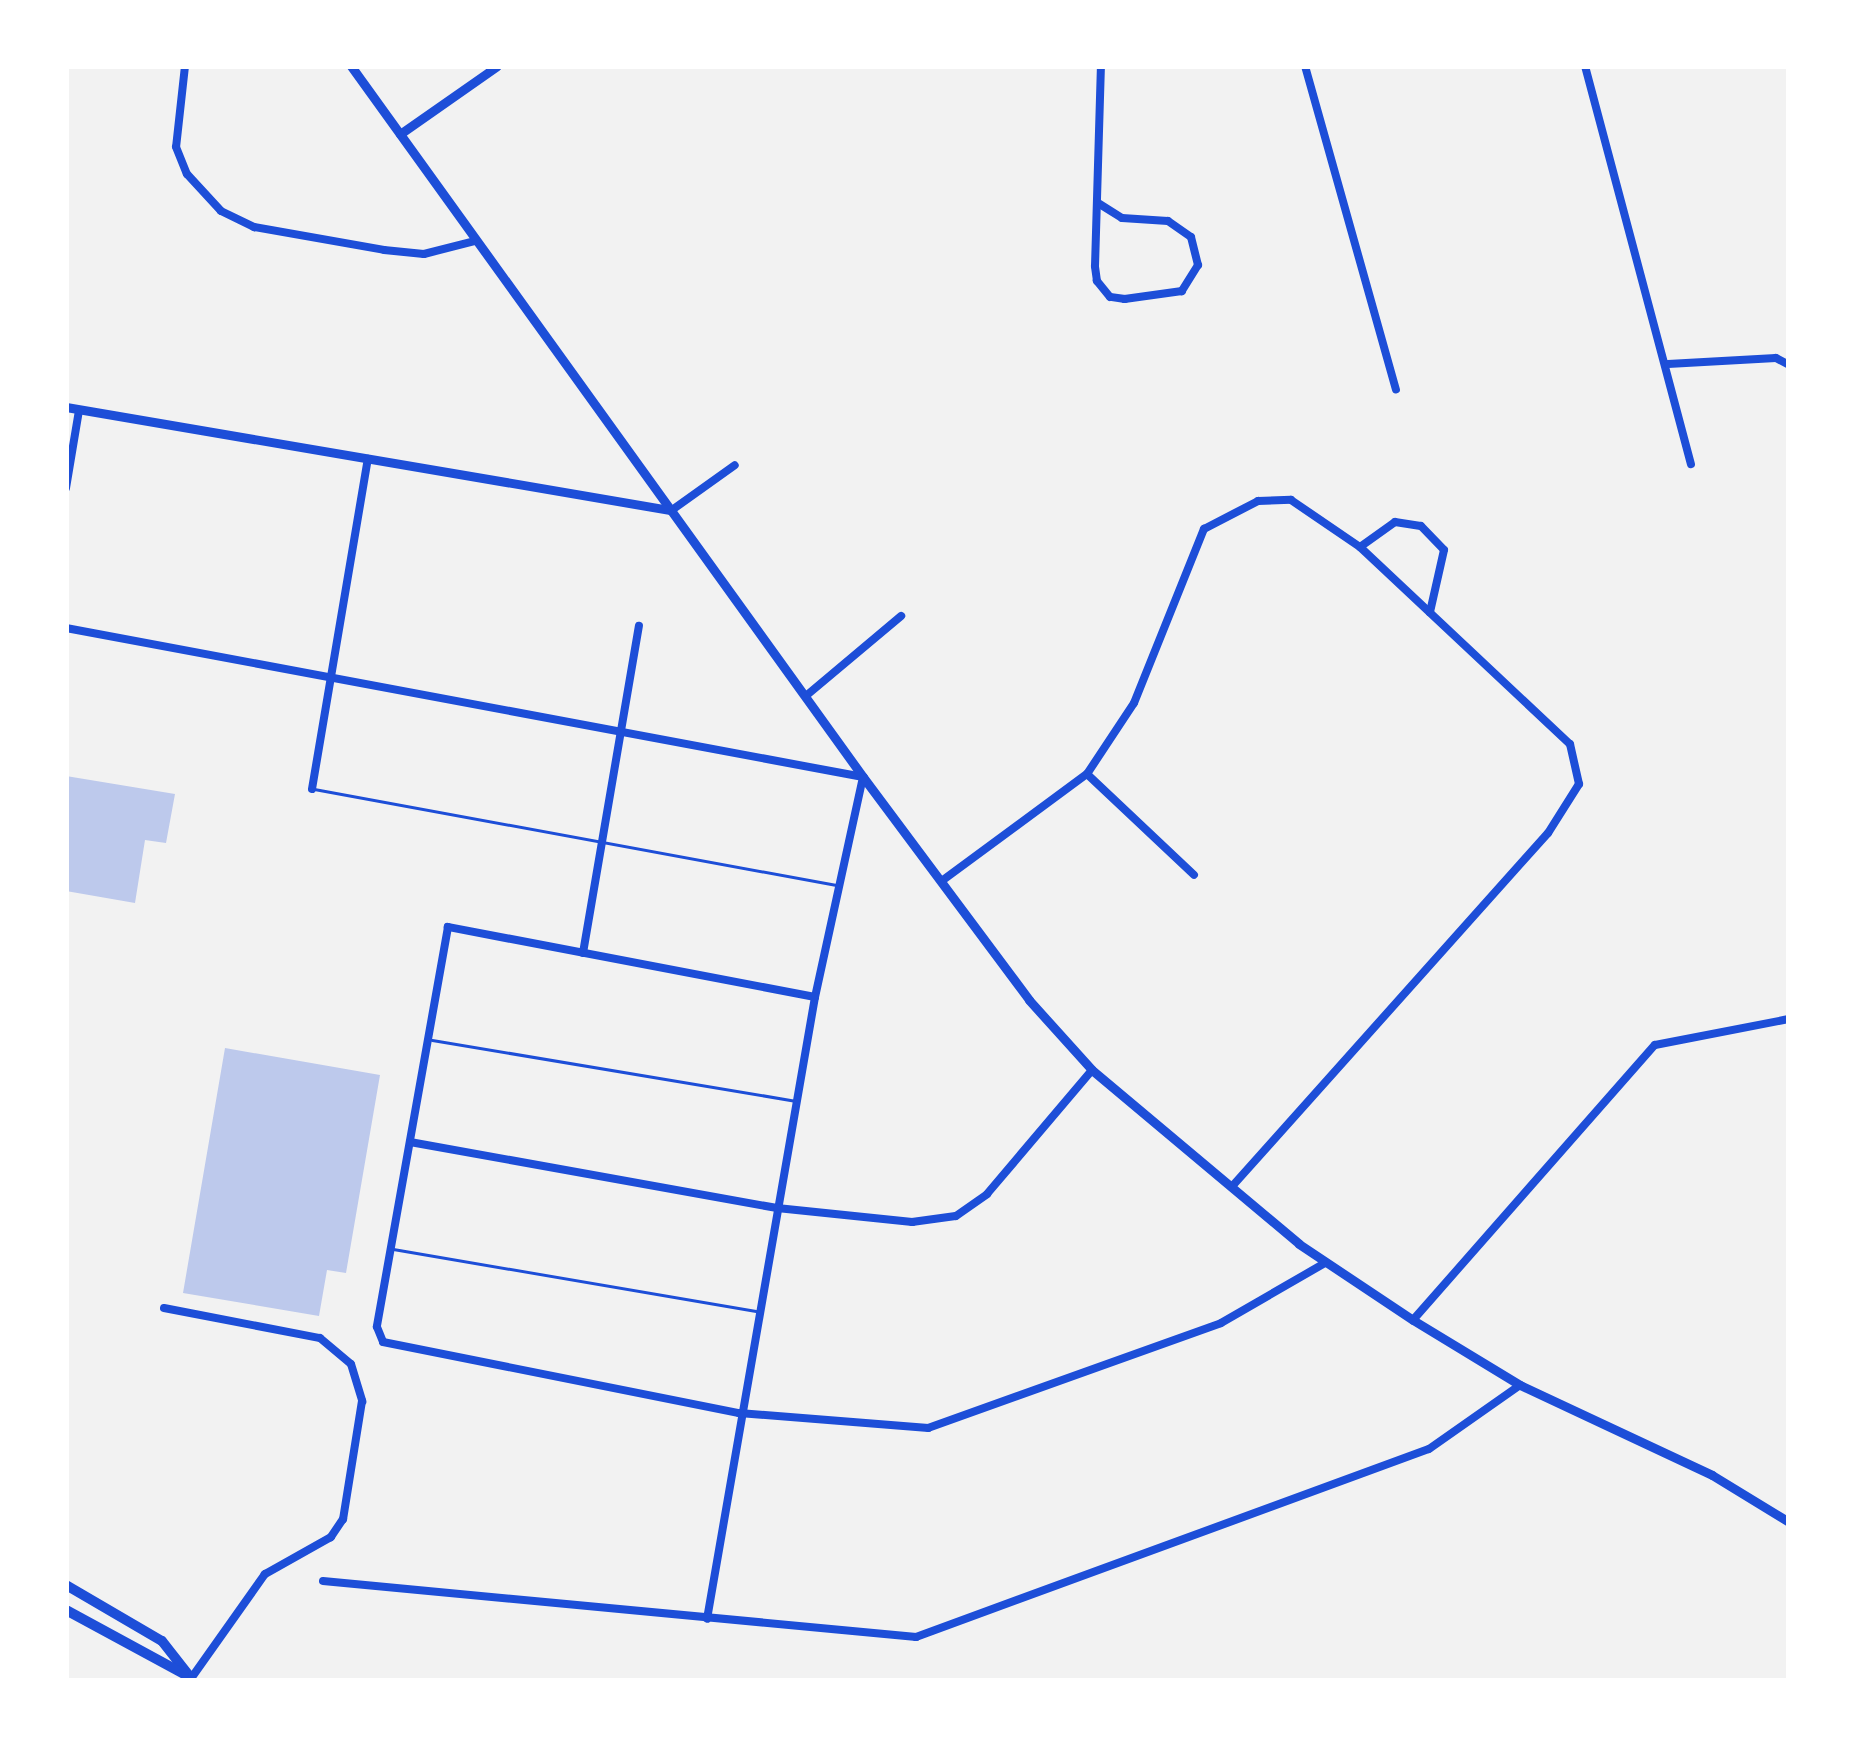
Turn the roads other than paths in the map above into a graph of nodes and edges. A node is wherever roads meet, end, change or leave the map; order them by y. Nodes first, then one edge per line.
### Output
1 (185, 66) edge
2 (350, 66) edge
3 (497, 66) edge
4 (1101, 66) edge
5 (1305, 66) edge
6 (1585, 66) edge
7 (400, 134) junction
8 (1098, 203) junction
9 (475, 241) junction
10 (1668, 364) junction
11 (1789, 365) edge
12 (1396, 389) dead end
13 (66, 407) edge
14 (79, 410) junction
15 (368, 459) junction
16 (1691, 464) dead end
17 (735, 465) dead end
18 (66, 488) edge
19 (672, 510) junction
20 (1360, 547) junction
21 (1430, 612) junction
22 (901, 616) dead end
23 (639, 626) dead end
24 (66, 628) edge
25 (331, 678) junction
26 (807, 695) junction
27 (621, 732) junction
28 (1087, 774) junction
29 (863, 777) junction
30 (312, 789) joint
31 (602, 842) junction
32 (1194, 874) dead end
33 (943, 880) junction
34 (838, 885) junction
35 (583, 953) junction
36 (815, 997) junction
37 (1789, 1018) edge
38 (428, 1040) junction
39 (1092, 1070) junction
40 (798, 1101) junction
41 (410, 1142) junction
42 (1231, 1187) junction
43 (777, 1208) junction
44 (391, 1249) junction
45 (1325, 1263) junction
46 (164, 1308) dead end
47 (758, 1312) junction
48 (1413, 1320) junction
49 (1520, 1385) junction
50 (739, 1413) junction
51 (1789, 1522) edge
52 (323, 1581) dead end
53 (66, 1585) edge
54 (66, 1610) edge
55 (706, 1619) junction
56 (192, 1680) edge

1 - 9 street
2 - 7 street
3 - 7 street
4 - 8 street
5 - 12 street
6 - 10 street
7 - 9 street
8 - 8 street
9 - 19 street
10 - 11 street
10 - 16 street
13 - 14 street
14 - 15 street
14 - 18 street
15 - 19 street
15 - 25 street
17 - 19 street
19 - 26 street
20 - 21 street
20 - 21 street
20 - 28 street
21 - 42 street
22 - 26 street
23 - 27 street
24 - 25 street
25 - 27 street
25 - 30 street
26 - 29 street
27 - 29 street
27 - 31 street
28 - 32 street
28 - 33 street
29 - 33 street
29 - 34 street
30 - 31 lane
31 - 34 lane
31 - 35 street
33 - 39 street
34 - 36 street
35 - 36 street
35 - 38 street
36 - 40 street
37 - 48 street
38 - 40 lane
38 - 41 street
39 - 42 street
39 - 43 street
40 - 43 street
41 - 43 street
41 - 44 street
42 - 45 street
43 - 47 street
44 - 47 lane
44 - 50 street
45 - 48 street
45 - 50 street
46 - 56 street
47 - 50 street
48 - 49 street
49 - 51 street
49 - 55 street
50 - 55 street
52 - 55 street
53 - 56 main road
54 - 56 main road

